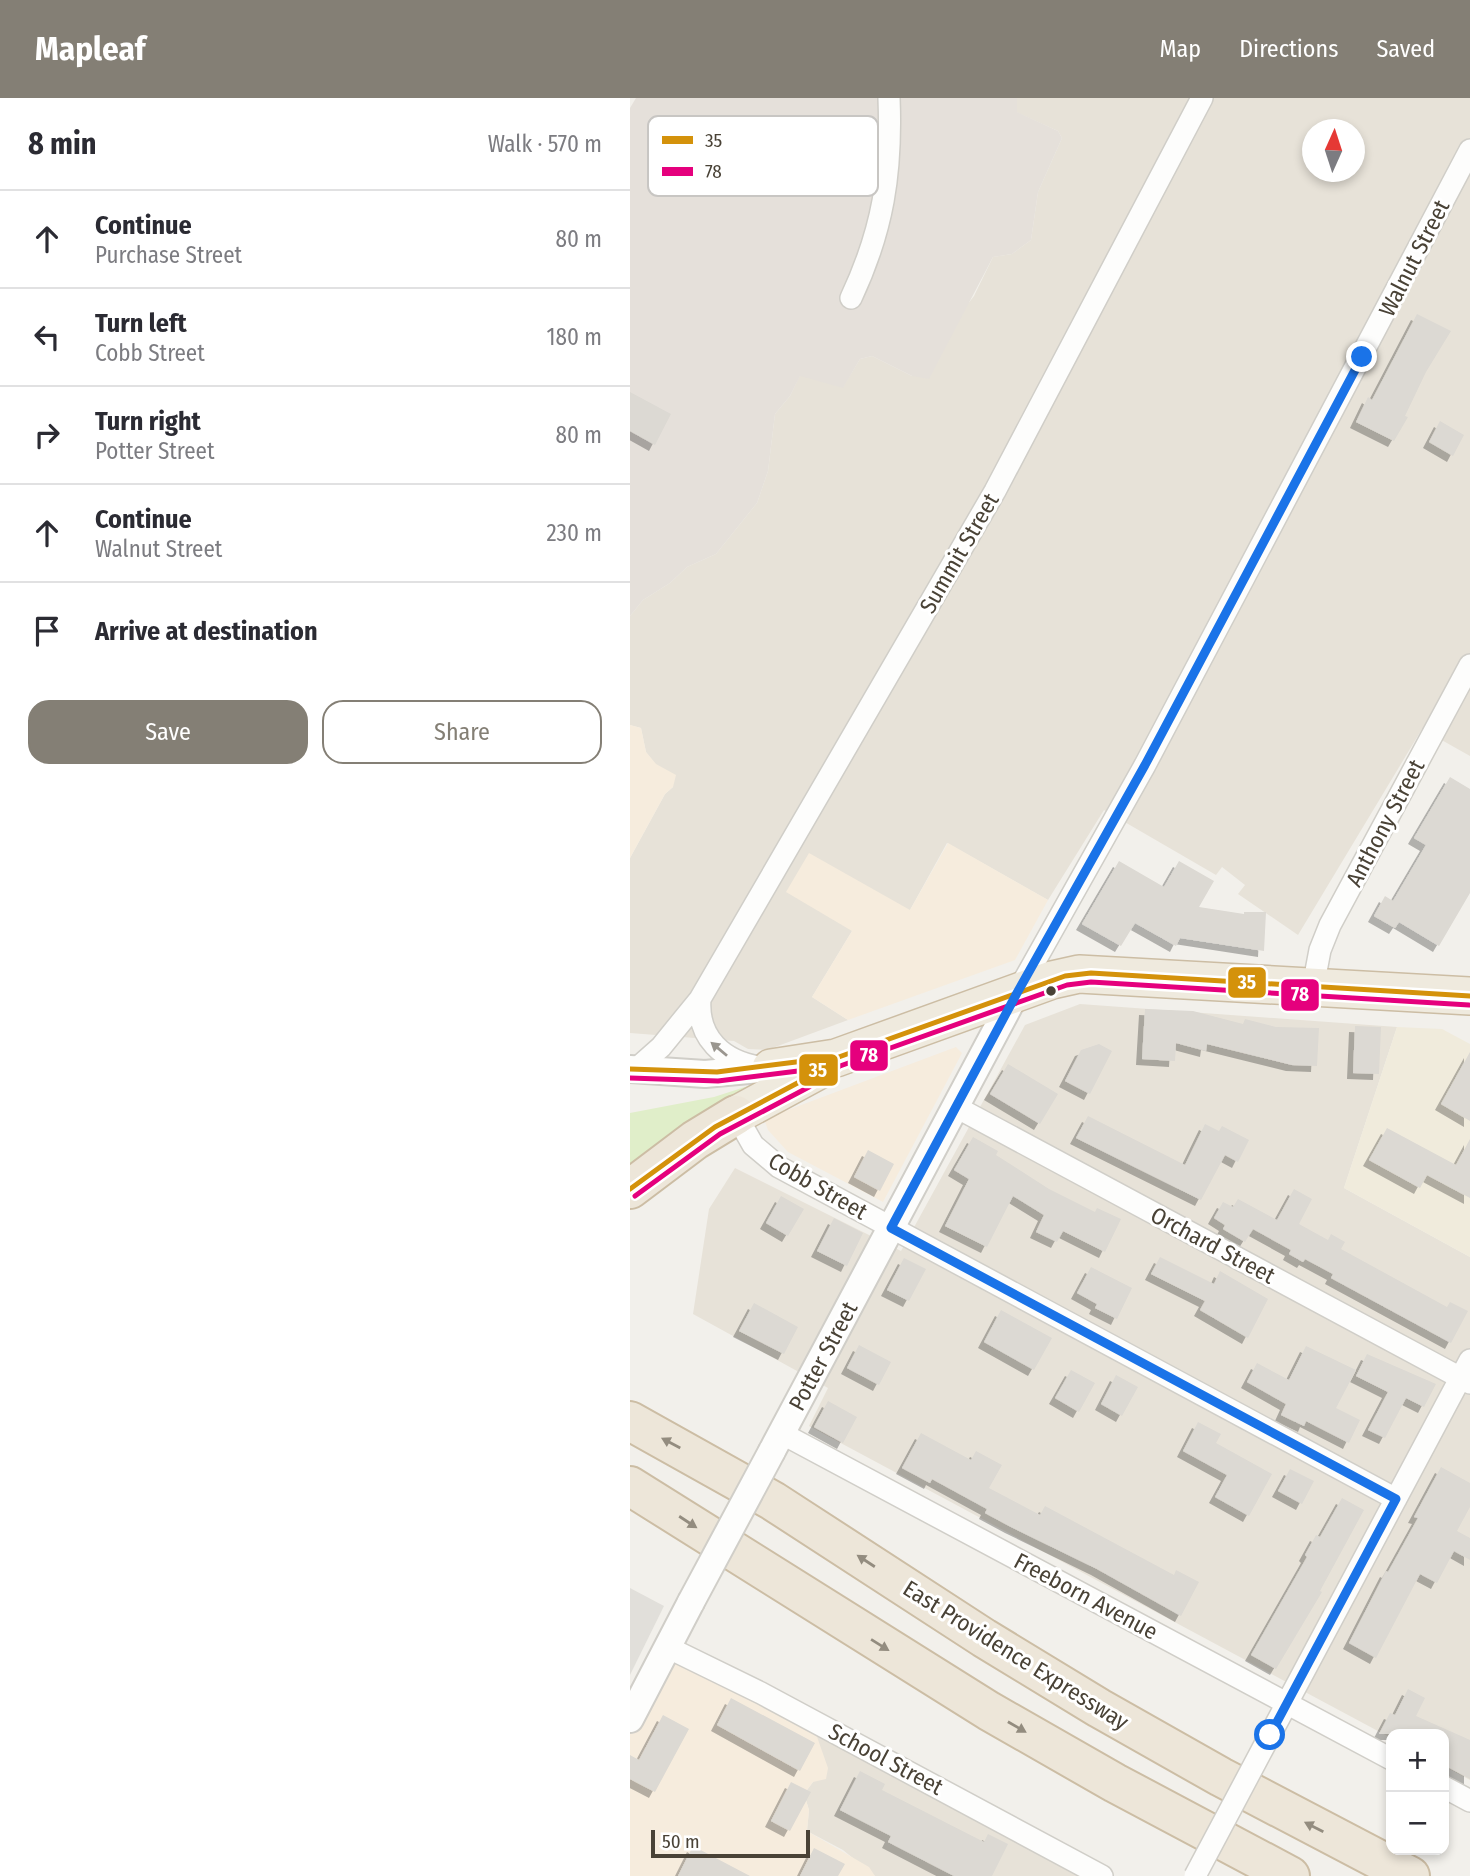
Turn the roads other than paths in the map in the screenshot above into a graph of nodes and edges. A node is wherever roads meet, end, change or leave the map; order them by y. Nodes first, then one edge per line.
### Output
1 (889, 98) edge
2 (1202, 98) edge
3 (1470, 150) edge
4 (851, 298) dead end
5 (1470, 665) edge
6 (1313, 987) junction
7 (1017, 993) junction
8 (1467, 998) edge
9 (700, 999) junction
10 (836, 1058) junction
11 (771, 1068) junction
12 (633, 1070) edge
13 (956, 1107) junction
14 (736, 1115) junction
15 (630, 1188) edge
16 (891, 1228) junction
17 (1467, 1374) edge
18 (630, 1421) edge
19 (777, 1442) junction
20 (630, 1486) edge
21 (1396, 1499) junction
22 (667, 1647) junction
23 (1287, 1703) junction
24 (630, 1719) edge
25 (1386, 1756) edge
26 (1449, 1790) edge
27 (1470, 1801) edge
28 (1102, 1876) edge
29 (1195, 1876) edge
30 (1290, 1876) edge
31 (1410, 1876) edge

1 - 4 street
2 - 9 street, Summit Street
3 - 7 street, Walnut Street
5 - 6 street, Anthony Street
6 - 7 highway
6 - 8 highway
7 - 10 highway
7 - 13 street, Potter Street
11 -> 9 street
9 - 12 street, Summit Street
10 - 11 highway
10 - 14 highway
11 - 12 street
13 - 16 street, Potter Street
13 - 17 street, Orchard Street
14 - 15 highway
14 - 16 street, Cobb Street
16 - 19 street, Potter Street
16 - 21 street, Cobb Street
17 - 21 street
31 -> 18 highway, East Providence Expressway
19 - 22 street, Potter Street, bridge
19 - 23 street, Freeborn Avenue
20 -> 30 highway
21 - 23 street
22 - 24 street, Potter Street
22 - 28 street, School Street
23 - 25 street, Freeborn Avenue
23 - 29 street, bridge
26 - 27 street

